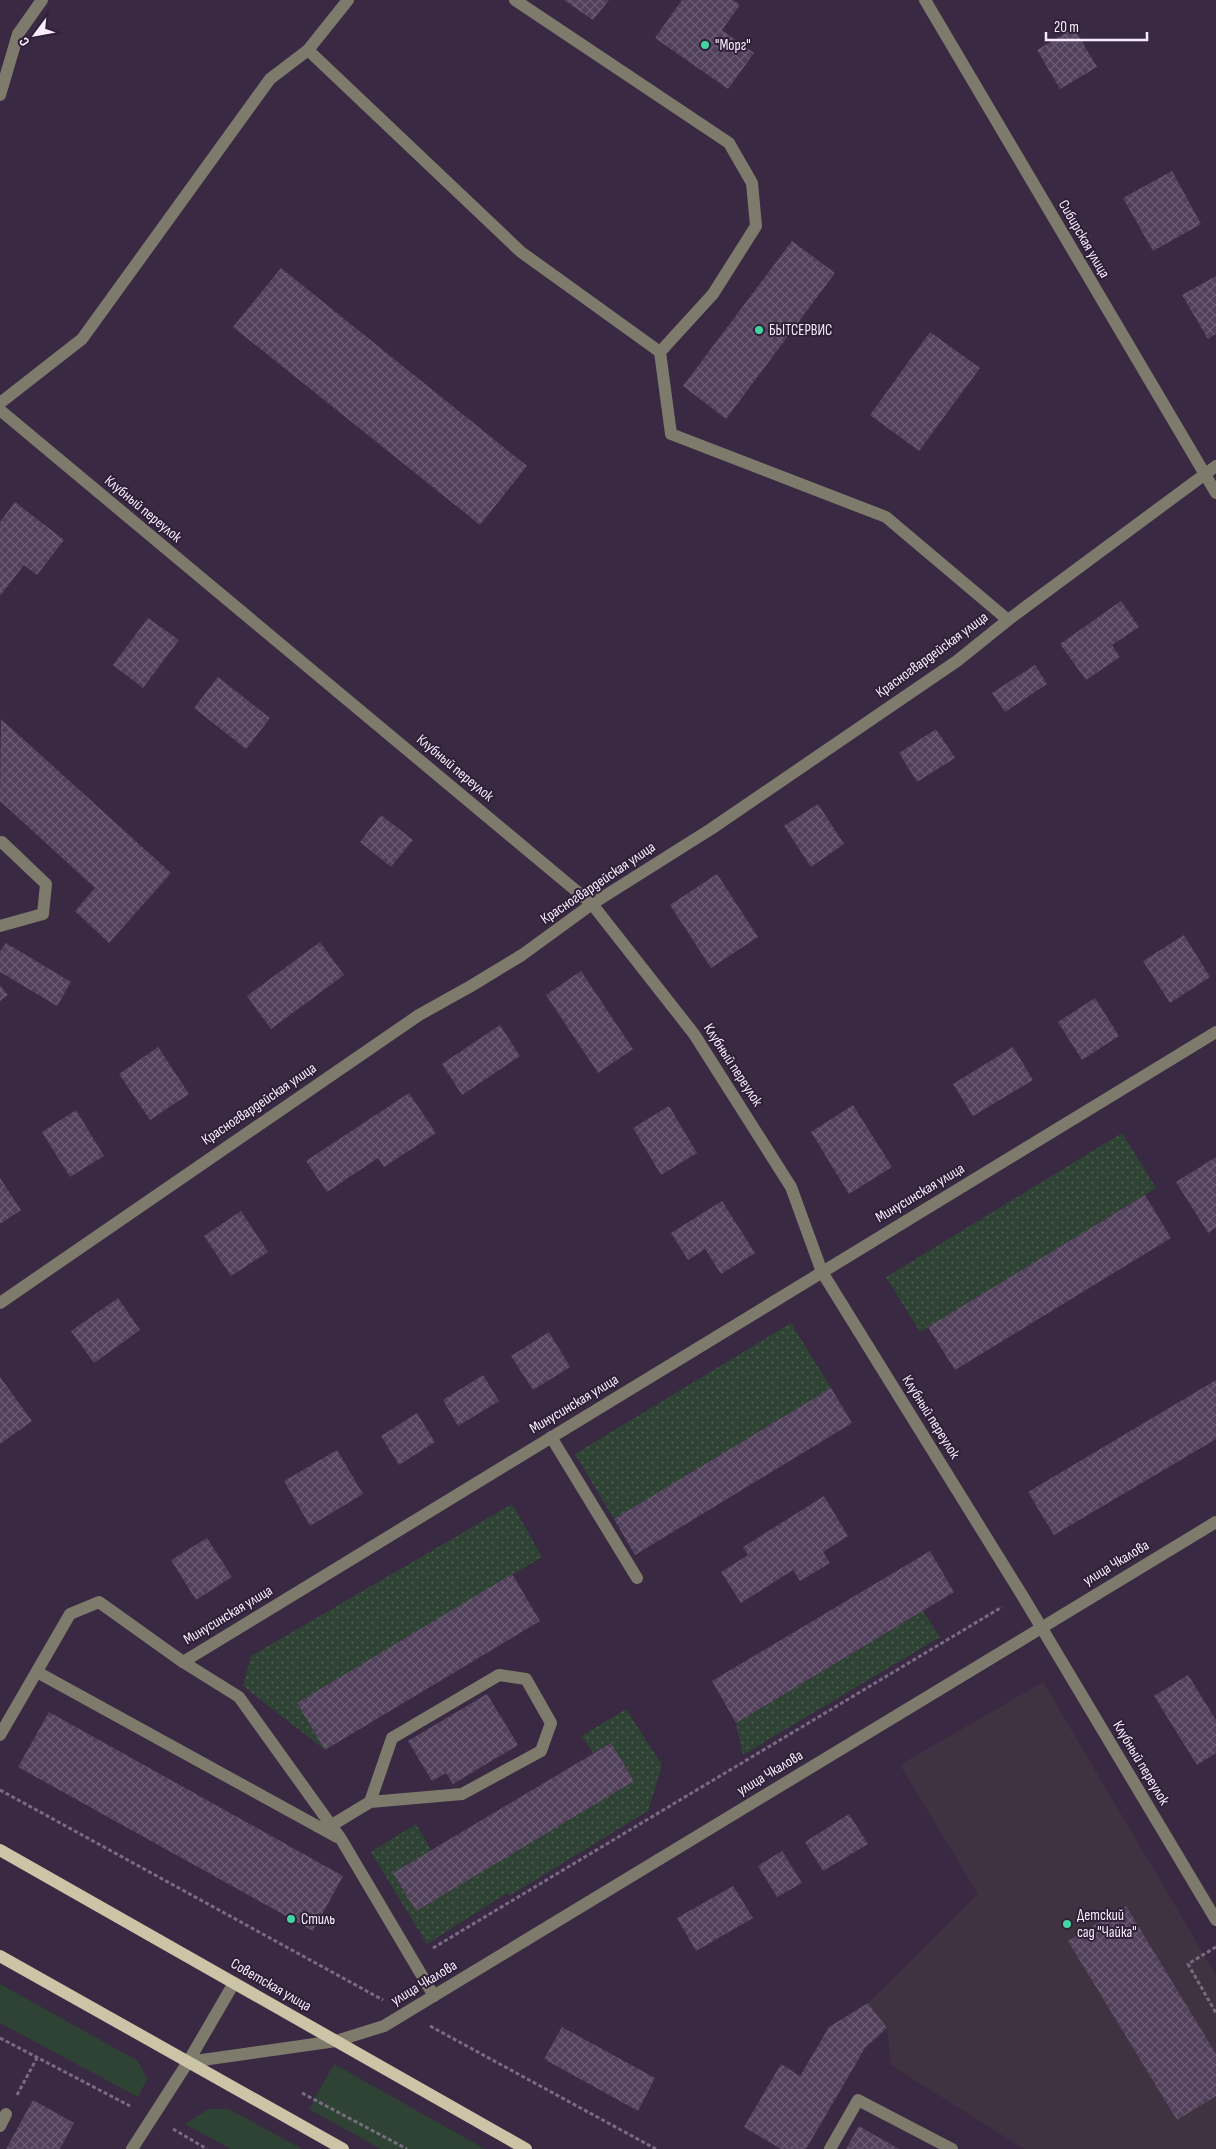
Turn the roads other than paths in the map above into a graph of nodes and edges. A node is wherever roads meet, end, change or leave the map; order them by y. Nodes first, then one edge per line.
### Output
1 (42, 0) edge
2 (348, 0) edge
3 (514, 0) edge
4 (925, 0) edge
5 (308, 50) junction
6 (0, 95) edge
7 (660, 352) junction
8 (0, 403) edge
9 (0, 410) edge
10 (1216, 466) edge
11 (1204, 474) junction
12 (1216, 493) edge
13 (1008, 620) junction
14 (0, 843) edge
15 (592, 904) junction
16 (0, 926) edge
17 (1216, 1032) edge
18 (822, 1272) junction
19 (0, 1303) edge
20 (551, 1437) junction
21 (1216, 1522) edge
22 (637, 1578) dead end
23 (1041, 1627) junction
24 (183, 1662) junction
25 (37, 1672) junction
26 (0, 1734) edge
27 (370, 1802) junction
28 (332, 1825) junction
29 (342, 1839) junction
30 (0, 1850) edge
31 (1216, 1920) edge
32 (0, 1956) edge
33 (234, 1983) junction
34 (434, 1996) junction
35 (336, 2041) junction
36 (188, 2062) junction
37 (6, 2114) road end
38 (0, 2126) edge
39 (132, 2149) edge
40 (343, 2149) edge
41 (526, 2149) edge
42 (830, 2149) edge
43 (952, 2149) edge

1 - 6 street
2 - 5 street
3 - 7 street
4 - 11 street, Сибирская улица
5 - 7 street
5 - 8 street
7 - 13 street
9 - 15 street, Клубный переулок
10 - 11 street, Красногвардейская улица
11 - 12 street, Сибирская улица
11 - 13 street, Красногвардейская улица
13 - 15 street, Красногвардейская улица
14 - 16 street
15 - 18 street, Клубный переулок
15 - 19 street, Красногвардейская улица
17 - 18 street, Минусинская улица
18 - 20 street, Минусинская улица
18 - 23 street, Клубный переулок
20 - 22 street
20 - 24 street, Минусинская улица
21 - 23 street, улица Чкалова
23 - 31 street, Клубный переулок
23 - 34 street, улица Чкалова
24 - 25 street, Минусинская улица
24 - 28 street
25 - 26 street, Минусинская улица
25 - 29 street
27 - 27 street
27 - 28 street
28 - 29 street
29 - 34 street
30 - 33 main road, Советская улица
32 - 36 main road
33 - 35 main road, Советская улица
33 - 36 street
34 - 35 street, улица Чкалова
35 - 36 street, улица Чкалова
35 - 41 main road, Советская улица
36 - 39 street
36 - 40 main road
37 - 38 street
42 - 43 street

